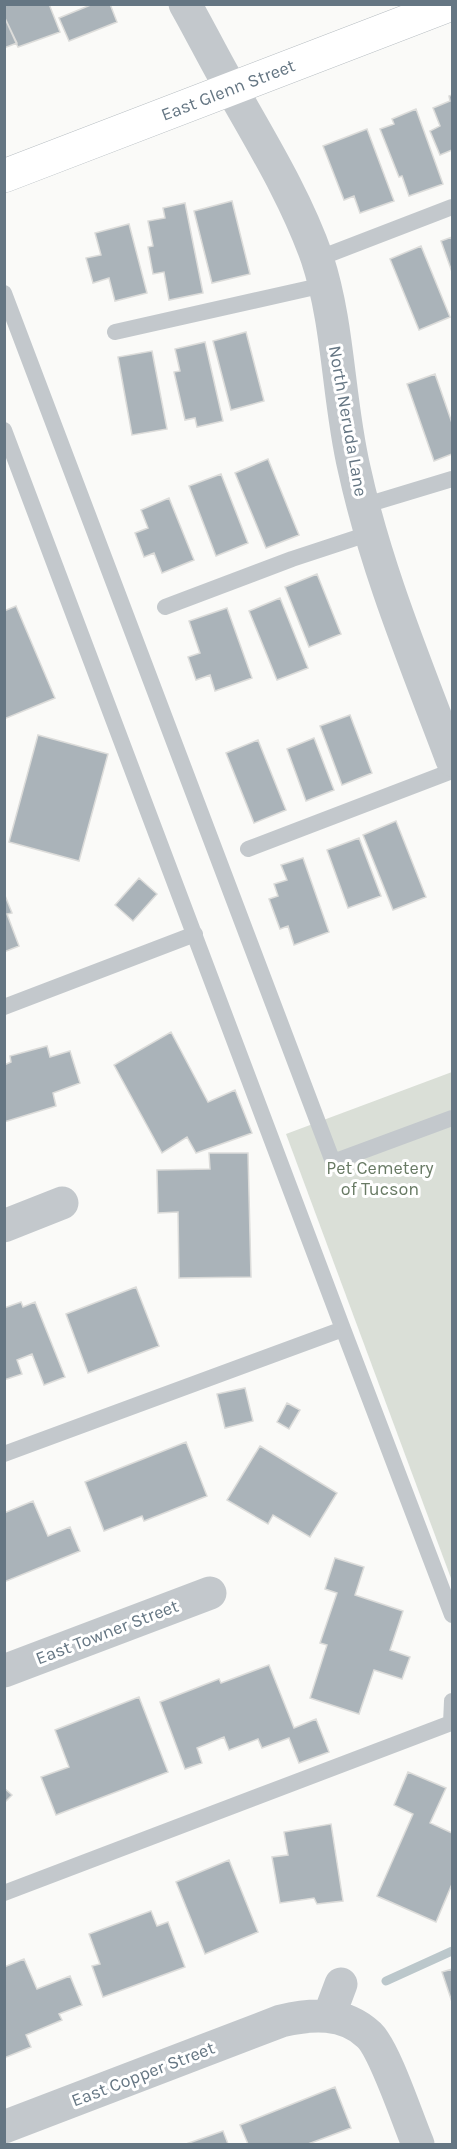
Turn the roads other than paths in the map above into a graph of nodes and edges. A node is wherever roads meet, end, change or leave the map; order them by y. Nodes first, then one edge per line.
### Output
1 (185, 4) edge
2 (437, 7) edge
3 (231, 88) junction
4 (4, 176) edge
5 (453, 207) edge
6 (321, 272) junction
7 (4, 293) edge
8 (115, 333) dead end
9 (4, 430) edge
10 (453, 478) edge
11 (367, 520) junction
12 (165, 607) dead end
13 (452, 759) edge
14 (248, 849) dead end
15 (195, 934) junction
16 (4, 1007) edge
17 (453, 1118) edge
18 (62, 1203) dead end
19 (4, 1226) edge
20 (344, 1329) junction
21 (4, 1454) edge
22 (210, 1593) dead end
23 (453, 1615) edge
24 (4, 1671) edge
25 (453, 1701) edge
26 (452, 1725) edge
27 (4, 1893) edge
28 (341, 1984) dead end
29 (330, 2016) junction
30 (4, 2127) edge
31 (418, 2145) edge

1 - 3 street, North Neruda Lane
2 - 3 street, East Glenn Street
3 - 4 street, East Glenn Street
3 - 6 street, North Neruda Lane
5 - 6 lane
6 - 8 lane
6 - 11 street, North Neruda Lane
7 - 17 lane
9 - 15 lane
10 - 11 lane
11 - 12 lane
11 - 13 street, North Neruda Lane
13 - 14 lane
15 - 16 lane
15 - 20 lane
18 - 19 street
20 - 21 lane
20 - 23 lane
22 - 24 street, East Towner Street
25 - 26 lane
26 - 27 lane
28 - 29 street
29 - 30 street, East Copper Street
29 - 31 street

